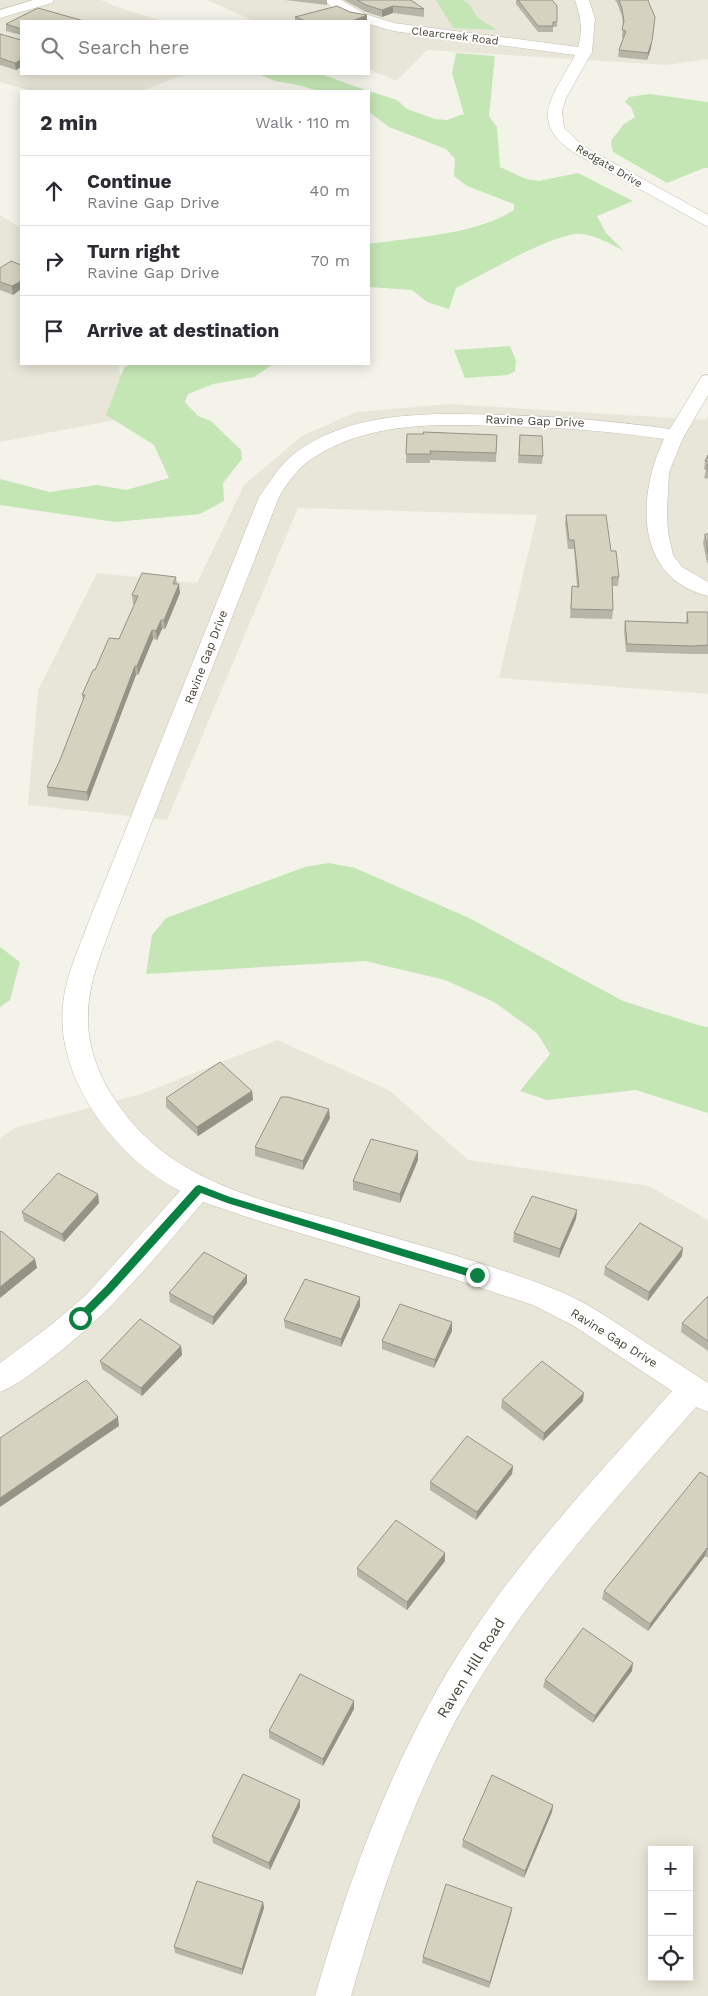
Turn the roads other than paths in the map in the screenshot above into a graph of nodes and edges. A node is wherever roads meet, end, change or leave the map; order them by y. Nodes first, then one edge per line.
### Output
1 (47, 0) edge
2 (332, 0) edge
3 (582, 0) edge
4 (0, 14) edge
5 (364, 20) edge
6 (370, 21) edge
7 (585, 52) junction
8 (708, 222) edge
9 (708, 380) edge
10 (676, 435) junction
11 (708, 590) edge
12 (199, 1188) junction
13 (0, 1379) edge
14 (700, 1394) edge
15 (333, 1996) edge

1 - 4 street
2 - 5 street, Clearcreek Road
3 - 7 street, Redgate Drive
6 - 7 street, Clearcreek Road
7 - 8 street, Redgate Drive
9 - 10 street
10 - 11 street
10 - 12 street, Ravine Gap Drive
12 - 13 street
12 - 14 street, Ravine Gap Drive
14 - 15 street, Raven Hill Road

